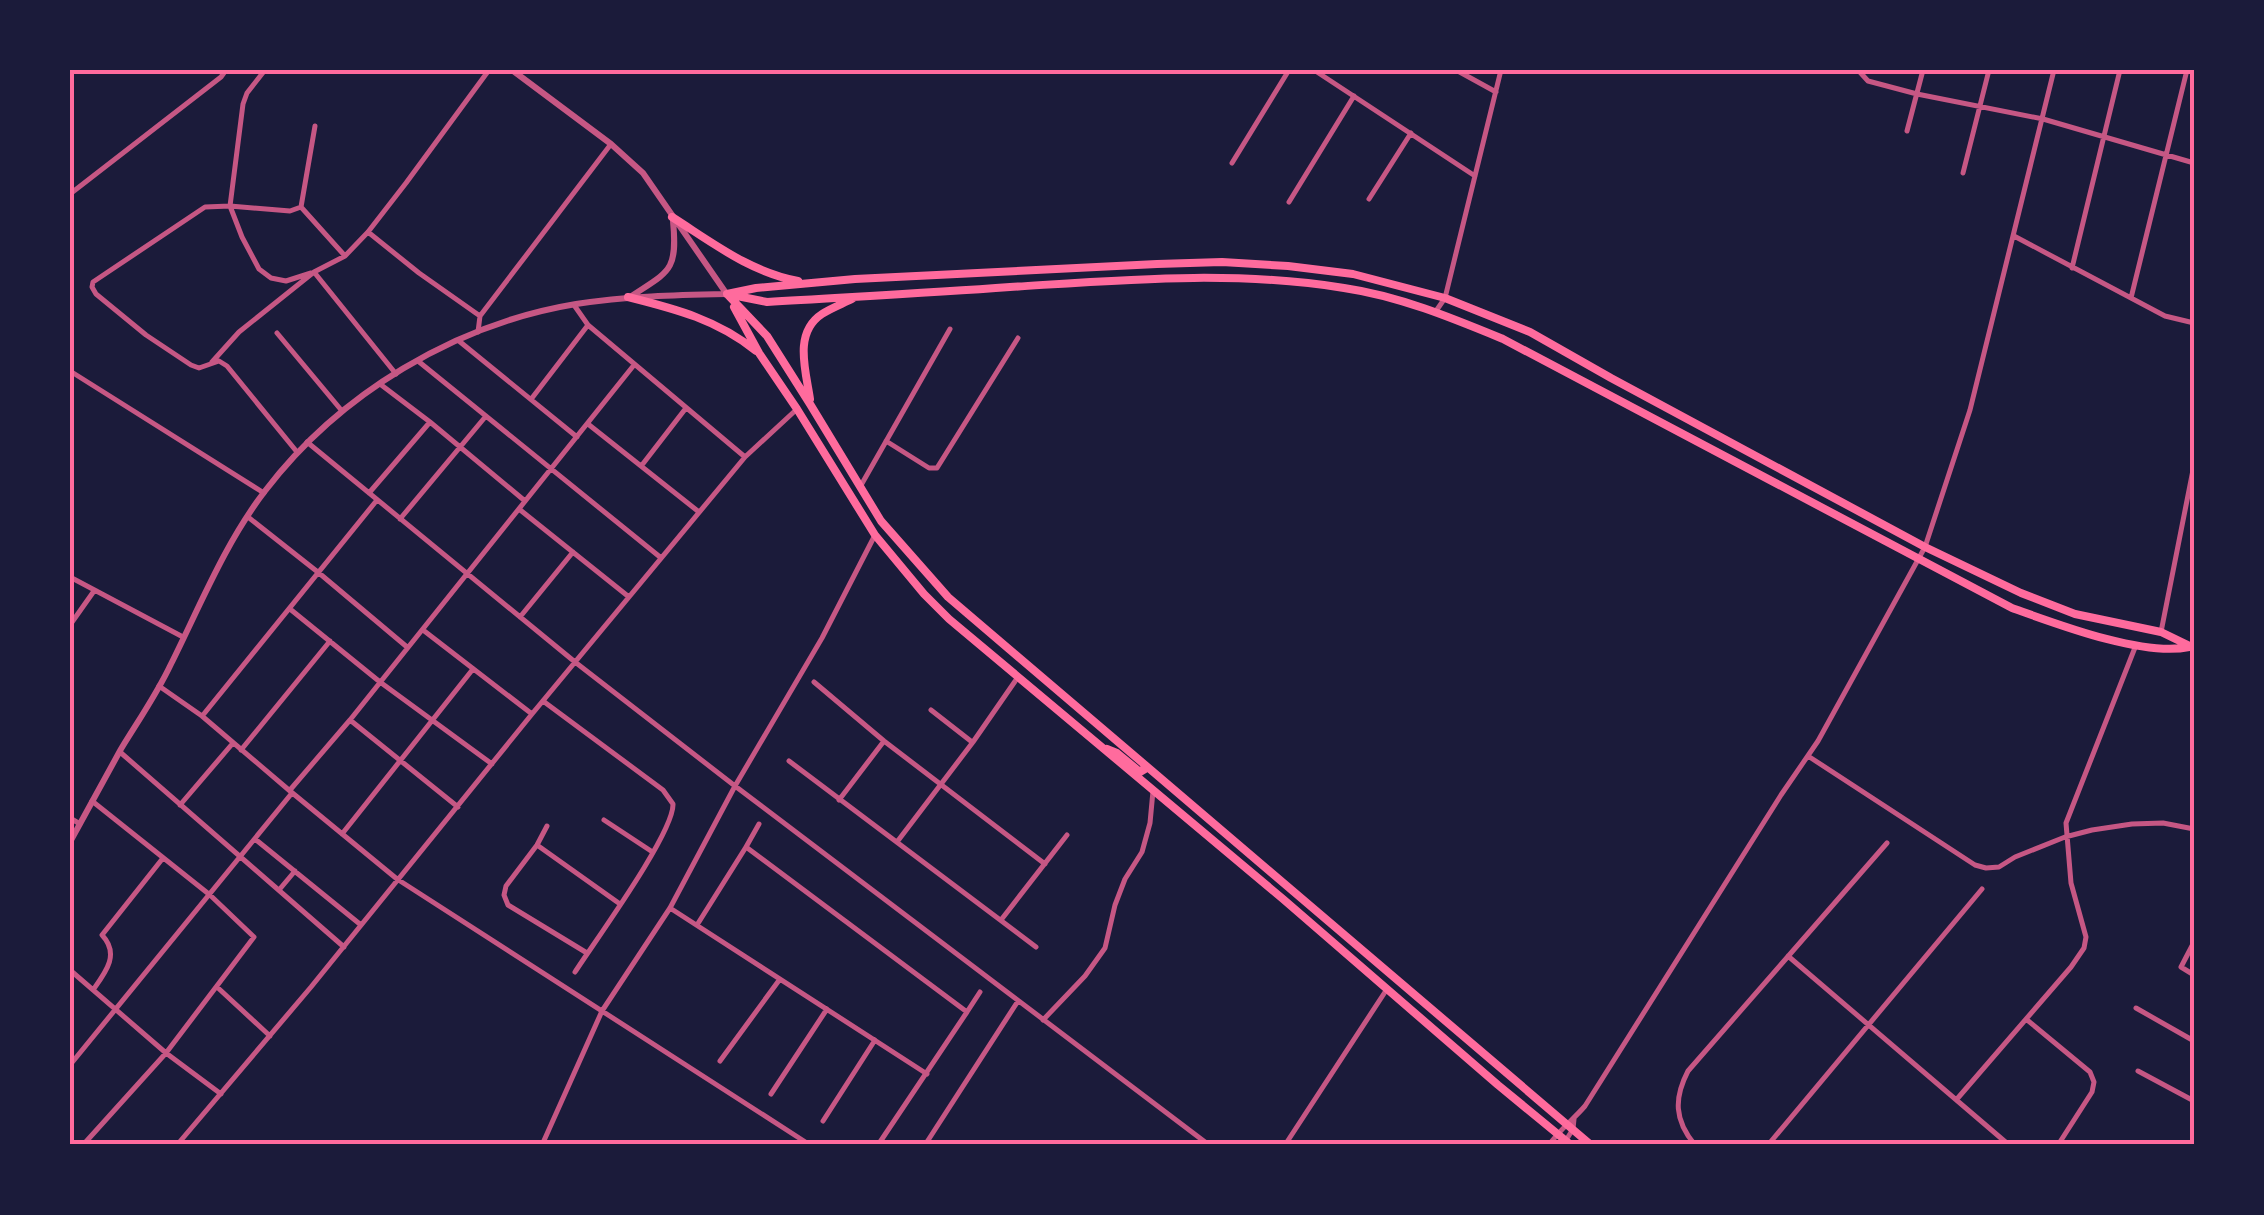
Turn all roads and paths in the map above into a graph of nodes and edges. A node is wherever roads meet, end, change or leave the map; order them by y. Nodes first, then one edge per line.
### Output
1 (226, 70) edge
2 (265, 70) edge
3 (489, 70) edge
4 (512, 70) edge
5 (1289, 70) edge
6 (1314, 70) edge
7 (1456, 70) edge
8 (1501, 70) edge
9 (1858, 70) edge
10 (1924, 70) edge
11 (1988, 70) edge
12 (2054, 70) edge
13 (2120, 70) edge
14 (2187, 70) edge
15 (1496, 92) junction
16 (1917, 94) junction
17 (1354, 96) junction
18 (1980, 106) junction
19 (2043, 119) junction
20 (316, 126) dead end
21 (1907, 132) dead end
22 (1411, 133) junction
23 (2104, 138) junction
24 (611, 144) junction
25 (2166, 156) junction
26 (1232, 163) dead end
27 (2194, 163) edge
28 (1964, 173) dead end
29 (1475, 176) junction
30 (70, 194) edge
31 (1370, 198) dead end
32 (1289, 202) dead end
33 (230, 206) junction
34 (301, 207) junction
35 (672, 217) junction
36 (368, 232) junction
37 (2014, 236) junction
38 (345, 256) junction
39 (2072, 268) junction
40 (314, 272) junction
41 (808, 283) junction
42 (727, 294) junction
43 (858, 296) junction
44 (628, 297) junction
45 (1445, 298) junction
46 (2131, 298) junction
47 (574, 304) junction
48 (1436, 311) junction
49 (480, 316) junction
50 (2194, 322) edge
51 (588, 325) junction
52 (950, 329) dead end
53 (478, 332) junction
54 (277, 333) dead end
55 (1018, 338) dead end
56 (458, 340) junction
57 (759, 353) junction
58 (418, 360) junction
59 (211, 363) junction
60 (634, 365) junction
61 (70, 371) edge
62 (396, 374) junction
63 (380, 384) junction
64 (531, 399) junction
65 (810, 404) junction
66 (686, 408) junction
67 (797, 409) junction
68 (342, 411) junction
69 (486, 416) junction
70 (430, 422) junction
71 (588, 424) junction
72 (577, 437) junction
73 (306, 442) junction
74 (886, 442) junction
75 (460, 448) junction
76 (297, 452) junction
77 (744, 457) junction
78 (2194, 465) edge
79 (641, 466) junction
80 (553, 469) junction
81 (860, 487) junction
82 (264, 492) junction
83 (369, 493) junction
84 (377, 500) junction
85 (524, 502) junction
86 (518, 509) junction
87 (699, 512) junction
88 (248, 517) junction
89 (400, 519) junction
90 (874, 535) junction
91 (1925, 547) junction
92 (573, 552) junction
93 (661, 558) junction
94 (1918, 560) junction
95 (318, 572) junction
96 (467, 574) junction
97 (70, 578) edge
98 (94, 590) junction
99 (629, 597) junction
100 (290, 609) junction
101 (520, 617) junction
102 (70, 625) edge
103 (422, 630) junction
104 (2161, 632) junction
105 (183, 637) junction
106 (330, 641) junction
107 (2136, 645) junction
108 (408, 647) junction
109 (2192, 647) edge
110 (575, 662) junction
111 (473, 669) junction
112 (1018, 677) junction
113 (380, 682) junction
114 (814, 682) dead end
115 (159, 686) junction
116 (543, 701) junction
117 (930, 710) dead end
118 (532, 714) junction
119 (202, 716) junction
120 (433, 719) junction
121 (350, 720) junction
122 (884, 741) junction
123 (973, 742) junction
124 (234, 743) junction
125 (1102, 748) junction
126 (242, 750) junction
127 (120, 752) junction
128 (1808, 756) junction
129 (400, 761) junction
130 (789, 762) dead end
131 (492, 764) junction
132 (1143, 764) junction
133 (1162, 780) junction
134 (940, 784) junction
135 (735, 786) junction
136 (1153, 791) junction
137 (291, 792) junction
138 (839, 800) junction
139 (92, 802) junction
140 (1169, 804) junction
141 (180, 805) junction
142 (458, 807) junction
143 (70, 818) edge
144 (604, 820) dead end
145 (80, 824) junction
146 (759, 824) dead end
147 (547, 826) dead end
148 (2194, 829) edge
149 (1223, 833) junction
150 (342, 834) junction
151 (1067, 835) dead end
152 (2065, 837) junction
153 (255, 839) junction
154 (70, 842) edge
155 (897, 842) junction
156 (1887, 843) dead end
157 (536, 845) junction
158 (746, 847) junction
159 (652, 852) junction
160 (163, 858) junction
161 (240, 858) junction
162 (1044, 864) junction
163 (295, 871) junction
164 (397, 879) junction
165 (1982, 889) dead end
166 (278, 890) junction
167 (210, 895) junction
168 (620, 904) junction
169 (670, 908) junction
170 (1001, 920) junction
171 (361, 925) junction
172 (697, 925) junction
173 (2194, 942) edge
174 (344, 947) junction
175 (1036, 947) dead end
176 (587, 952) junction
177 (1788, 956) junction
178 (70, 970) edge
179 (575, 972) dead end
180 (2194, 975) edge
181 (780, 979) junction
182 (216, 987) junction
183 (1387, 989) junction
184 (93, 990) junction
185 (980, 992) dead end
186 (1018, 1001) junction
187 (115, 1008) junction
188 (2136, 1008) dead end
189 (827, 1009) junction
190 (602, 1011) junction
191 (968, 1012) junction
192 (1043, 1020) junction
193 (2026, 1020) junction
194 (1869, 1026) junction
195 (270, 1036) junction
196 (876, 1040) junction
197 (2194, 1041) edge
198 (166, 1053) junction
199 (720, 1061) dead end
200 (70, 1065) edge
201 (2138, 1071) dead end
202 (926, 1074) junction
203 (221, 1094) junction
204 (771, 1094) dead end
205 (1957, 1099) junction
206 (2194, 1101) edge
207 (823, 1122) dead end
208 (1571, 1124) junction
209 (1557, 1134) junction
210 (1566, 1143) edge
211 (82, 1145) edge
212 (177, 1145) edge
213 (542, 1145) edge
214 (810, 1145) edge
215 (878, 1145) edge
216 (925, 1145) edge
217 (1208, 1145) edge
218 (1285, 1145) edge
219 (1549, 1145) edge
220 (1592, 1145) edge
221 (1695, 1145) edge
222 (1768, 1145) edge
223 (2009, 1145) edge
224 (2058, 1145) edge

1 - 30 street
2 - 33 street
3 - 36 street
4 - 24 street
5 - 26 street
6 - 17 street
7 - 15 street
8 - 15 street
9 - 16 street
10 - 16 street
11 - 18 street
12 - 19 street
13 - 23 street
14 - 25 street
15 - 29 street
16 - 18 street
16 - 21 street
17 - 22 street
17 - 32 street
18 - 19 street
18 - 28 street
19 - 23 street
19 - 37 street
20 - 34 street
22 - 29 street
22 - 31 street
23 - 25 street
23 - 39 street
24 - 35 street
24 - 49 street
25 - 27 street
25 - 46 street
29 - 45 street
33 - 34 street
33 - 40 street
33 - 59 street
34 - 38 street
35 - 41 main road
35 - 42 street
35 - 44 street
36 - 38 street
36 - 49 street
37 - 39 street
37 - 91 street
38 - 40 street
39 - 46 street
40 - 59 street
40 - 62 street
41 - 42 main road
41 - 45 main road
42 - 43 main road
42 - 44 street
42 - 57 main road
42 - 65 main road
43 - 48 main road
43 - 65 main road
44 - 47 street
44 - 57 main road
45 - 48 street
45 - 91 main road
46 - 50 street
47 - 51 street
47 - 53 street
48 - 94 main road
49 - 53 street
51 - 60 street
51 - 64 street
52 - 74 street
53 - 56 street
54 - 68 street
55 - 74 street
56 - 58 street
56 - 64 street
57 - 67 main road
58 - 62 street
58 - 69 street
59 - 76 street
60 - 66 street
60 - 71 street
61 - 82 street
62 - 63 street
63 - 68 street
63 - 70 street
64 - 72 street
65 - 81 main road
66 - 77 street
66 - 79 street
67 - 77 street
67 - 90 main road
68 - 73 street
69 - 75 street
69 - 80 street
70 - 75 street
70 - 83 street
71 - 72 street
71 - 79 street
72 - 80 street
73 - 76 street
73 - 83 street
74 - 81 street
75 - 85 street
75 - 89 street
76 - 82 street
77 - 87 street
78 - 104 street
79 - 87 street
80 - 85 street
80 - 93 street
81 - 132 main road
82 - 88 street
83 - 84 street
84 - 89 street
84 - 95 street
85 - 86 street
86 - 92 street
86 - 96 street
87 - 93 street
88 - 95 street
88 - 105 street
89 - 96 street
90 - 112 main road
90 - 135 street
91 - 94 street
91 - 104 main road
92 - 99 street
92 - 101 street
93 - 99 street
94 - 107 main road
94 - 128 street
95 - 100 street
95 - 108 street
96 - 101 street
96 - 103 street
97 - 98 street
98 - 102 street
98 - 105 street
99 - 110 street
100 - 106 street
100 - 119 street
101 - 110 street
103 - 108 street
103 - 111 street
104 - 109 main road
105 - 115 street
106 - 113 street
106 - 126 street
107 - 109 main road
107 - 152 street
108 - 113 street
110 - 116 street
110 - 135 street
111 - 118 street
111 - 120 street
112 - 123 street
112 - 125 main road
113 - 120 street
113 - 121 street
114 - 122 street
115 - 119 street
115 - 127 street
116 - 118 street
116 - 159 street
117 - 123 street
118 - 131 street
119 - 124 street
120 - 129 street
120 - 131 street
121 - 129 street
121 - 137 street
122 - 134 street
122 - 138 street
123 - 134 street
124 - 126 street
124 - 141 street
125 - 132 main road
125 - 136 main road
126 - 137 street
127 - 139 street
127 - 141 street
128 - 152 street
128 - 208 street
129 - 142 street
129 - 150 street
130 - 138 street
131 - 142 street
132 - 133 main road
133 - 136 main road
133 - 149 main road
134 - 155 street
134 - 162 street
135 - 169 street
135 - 186 street
136 - 140 main road
136 - 192 street
137 - 150 street
137 - 153 street
138 - 155 street
139 - 145 street
139 - 160 street
140 - 149 main road
140 - 183 main road
141 - 161 street
142 - 164 street
143 - 145 street
144 - 159 street
145 - 154 street
146 - 158 street
147 - 157 street
148 - 152 street
149 - 208 main road
150 - 164 street
151 - 162 street
152 - 193 street
153 - 161 street
153 - 163 street
155 - 170 street
156 - 177 street
157 - 168 street
157 - 176 street
158 - 172 street
158 - 191 street
159 - 168 street
160 - 167 street
160 - 184 street
161 - 166 street
161 - 167 street
162 - 170 street
163 - 166 street
163 - 171 street
164 - 171 street
164 - 190 street
165 - 194 street
166 - 174 street
167 - 182 street
167 - 187 street
168 - 176 street
169 - 172 street
169 - 190 street
170 - 175 street
171 - 174 street
172 - 181 street
173 - 180 street
174 - 195 street
176 - 179 street
177 - 194 street
177 - 221 street
178 - 184 street
181 - 189 street
181 - 199 street
182 - 195 street
182 - 198 street
183 - 209 main road
183 - 218 street
184 - 187 street
185 - 191 street
186 - 192 street
186 - 216 street
187 - 198 street
187 - 200 street
188 - 197 street
189 - 196 street
189 - 204 street
190 - 213 street
190 - 214 street
191 - 202 street
192 - 217 street
193 - 205 street
193 - 224 street
194 - 205 street
194 - 222 street
195 - 203 street
196 - 202 street
196 - 207 street
198 - 203 street
198 - 211 street
201 - 206 street
202 - 215 street
203 - 212 street
205 - 223 street
208 - 209 street
208 - 210 street
208 - 220 main road
209 - 210 main road
209 - 219 street

